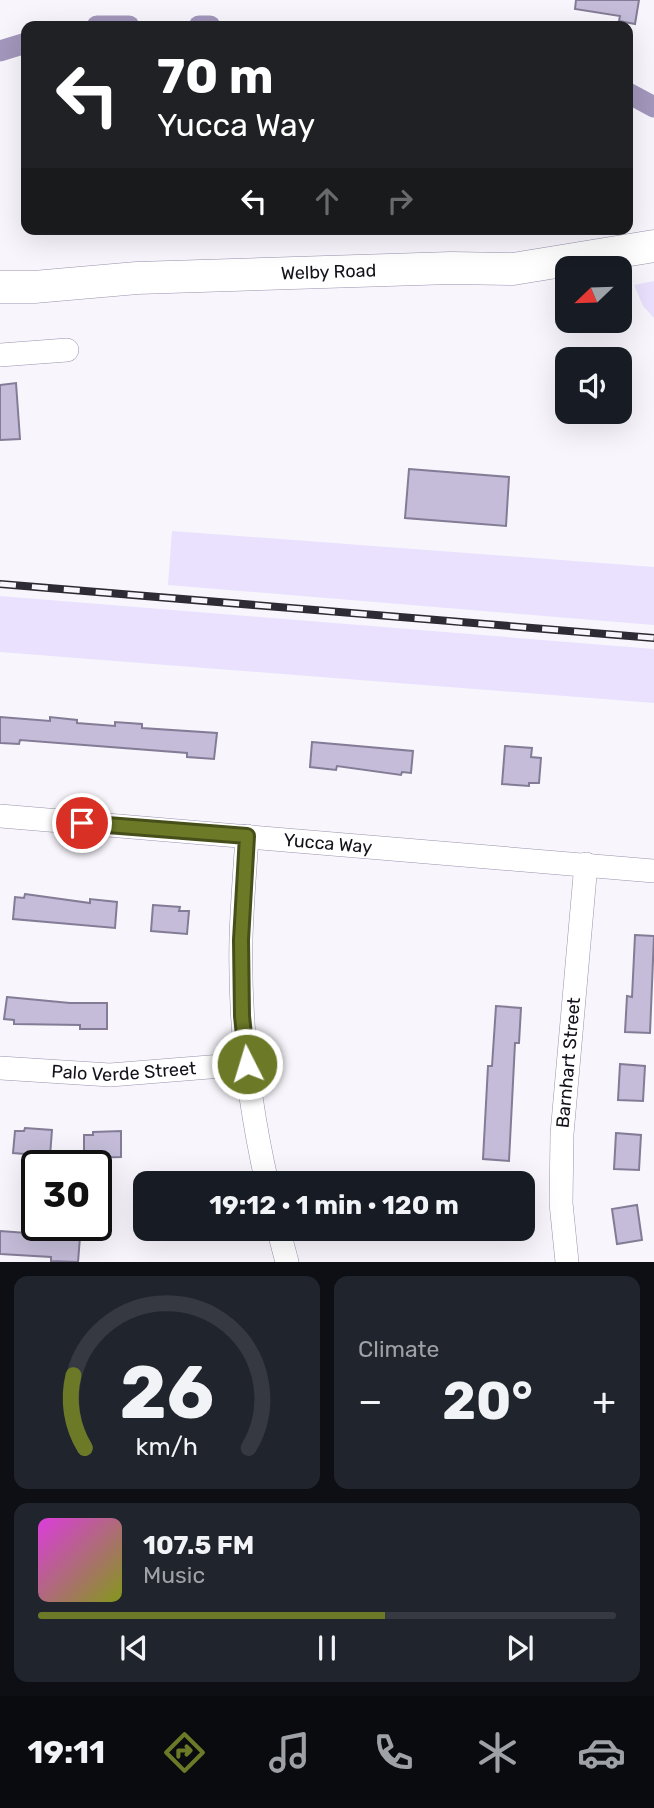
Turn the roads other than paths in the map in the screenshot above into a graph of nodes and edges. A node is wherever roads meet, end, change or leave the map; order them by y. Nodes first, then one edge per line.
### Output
1 (654, 246) edge
2 (0, 287) edge
3 (67, 350) dead end
4 (0, 355) edge
5 (0, 816) edge
6 (247, 836) junction
7 (586, 864) junction
8 (654, 871) edge
9 (247, 1064) junction
10 (0, 1069) edge
11 (265, 1171) edge
12 (281, 1241) edge
13 (287, 1262) edge
14 (567, 1262) edge

1 - 2 street, Welby Road
3 - 4 street
5 - 6 street, Yucca Way
6 - 7 street, Yucca Way
6 - 9 street
7 - 8 street, Yucca Way
7 - 14 street, Barnhart Street
9 - 10 street, Palo Verde Street
9 - 11 street
12 - 13 street

